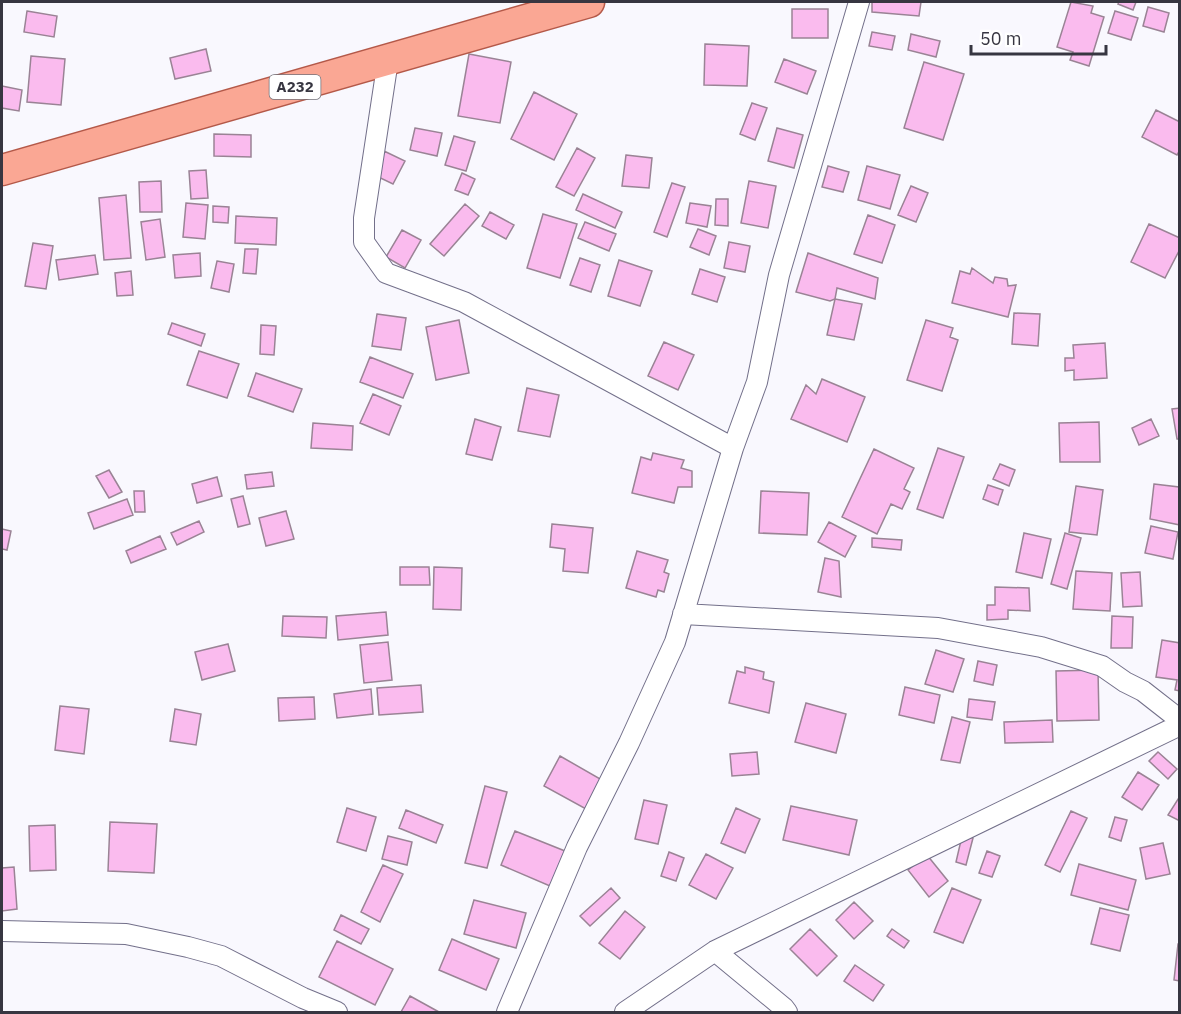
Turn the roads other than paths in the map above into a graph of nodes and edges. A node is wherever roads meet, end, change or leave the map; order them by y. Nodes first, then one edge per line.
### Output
1 (589, 2) edge
2 (859, 2) edge
3 (387, 60) junction
4 (2, 170) edge
5 (733, 448) junction
6 (683, 614) junction
7 (1179, 720) edge
8 (1179, 725) edge
9 (2, 931) edge
10 (716, 951) junction
11 (784, 1011) edge
12 (337, 1012) edge
13 (507, 1012) edge
14 (625, 1012) edge

1 - 3 main road, A232
2 - 5 street
3 - 4 main road, A232
3 - 5 street
5 - 6 street
6 - 7 street
6 - 13 street
8 - 10 street
9 - 12 street
10 - 11 street
10 - 14 street

